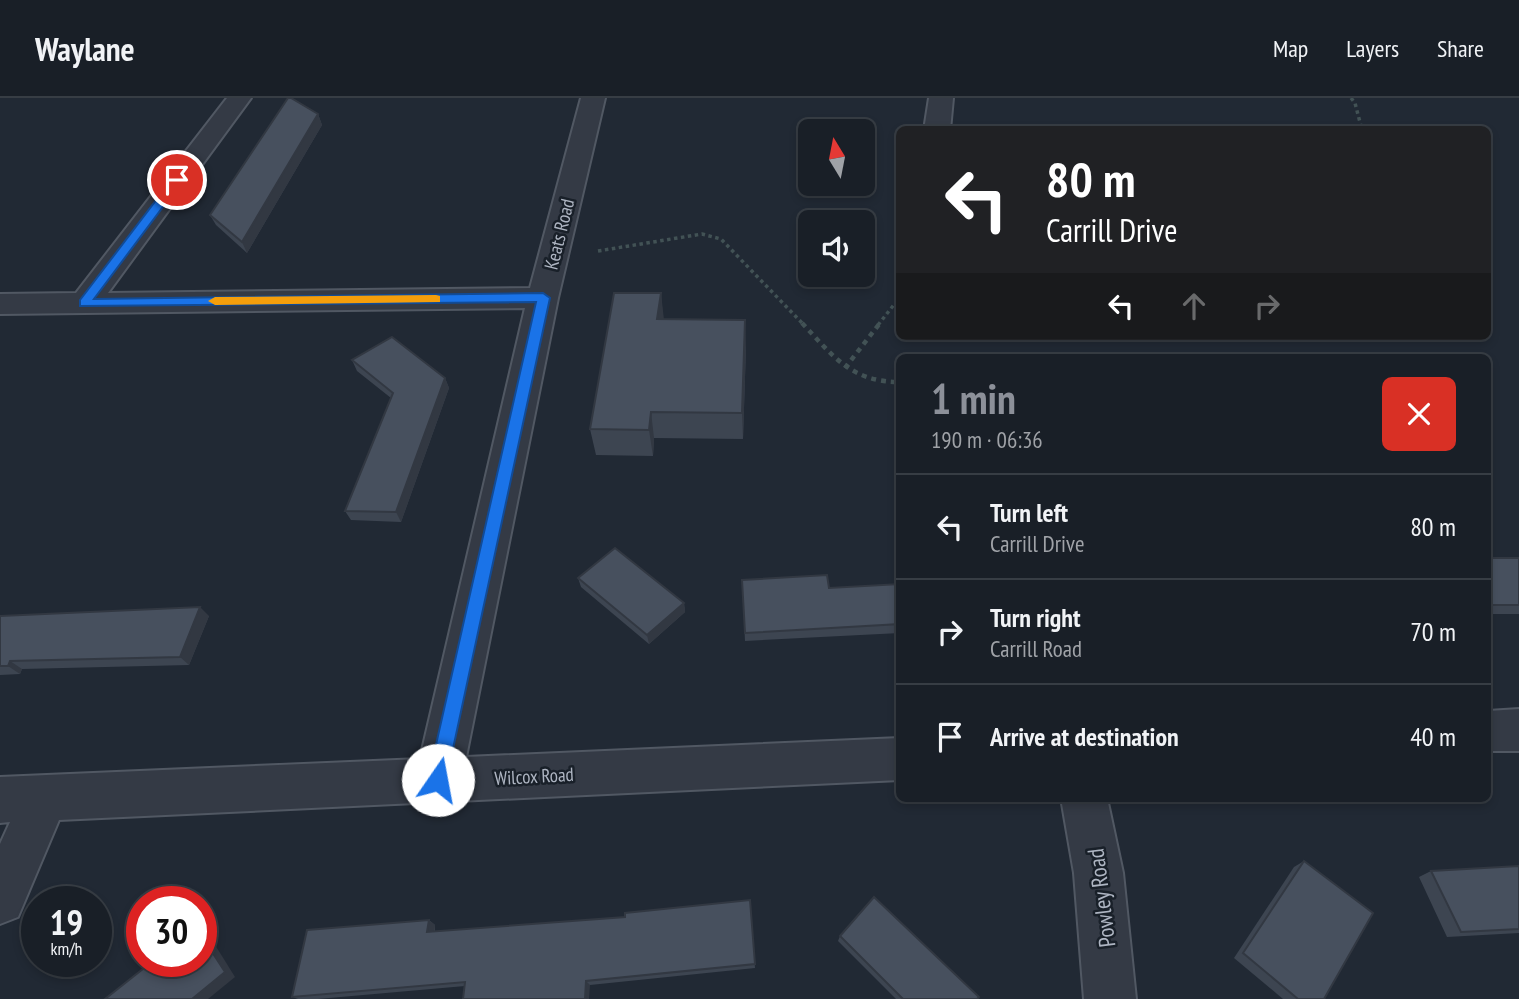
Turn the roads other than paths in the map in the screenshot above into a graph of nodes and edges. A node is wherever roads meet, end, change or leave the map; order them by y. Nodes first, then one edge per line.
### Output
1 (239, 98) edge
2 (593, 98) edge
3 (941, 98) edge
4 (938, 126) edge
5 (543, 298) junction
6 (85, 303) junction
7 (0, 304) edge
8 (1519, 730) edge
9 (1491, 731) edge
10 (896, 760) edge
11 (438, 780) junction
12 (23, 799) edge
13 (1085, 802) edge
14 (0, 899) edge
15 (1110, 999) edge

1 - 6 street
2 - 5 street, Keats Road
3 - 4 street
5 - 6 street
5 - 11 street, Keats Road
6 - 7 street
8 - 9 street
10 - 11 street, Wilcox Road
11 - 12 street, Wilcox Road
12 - 14 street
13 - 15 street, Powley Road

